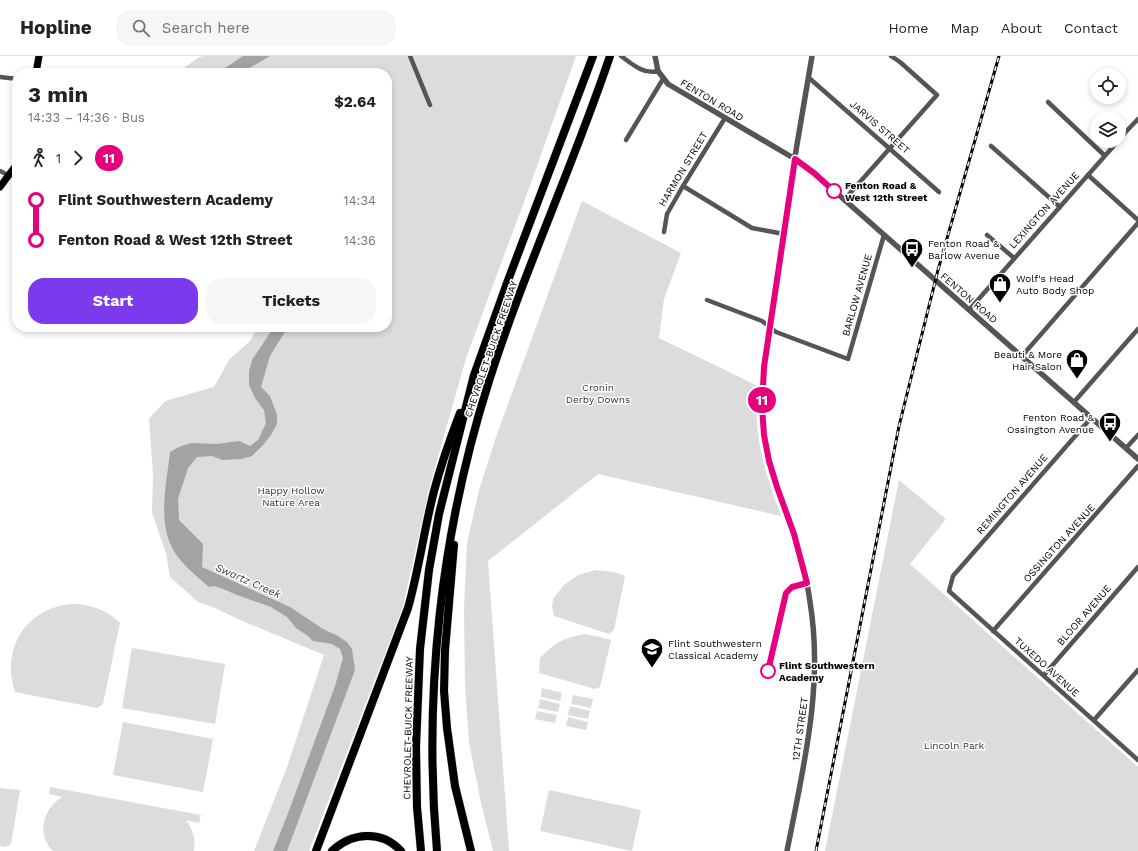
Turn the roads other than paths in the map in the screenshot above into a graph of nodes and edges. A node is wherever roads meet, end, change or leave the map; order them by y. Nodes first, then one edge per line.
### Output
1 (39, 56) edge
2 (410, 56) edge
3 (593, 56) edge
4 (610, 56) edge
5 (621, 56) edge
6 (655, 56) edge
7 (812, 56) edge
8 (891, 56) edge
9 (37, 68) edge
10 (658, 71) junction
11 (0, 77) edge
12 (808, 77) junction
13 (12, 78) edge
14 (663, 79) junction
15 (1048, 102) dead end
16 (430, 104) dead end
17 (725, 118) junction
18 (1138, 119) edge
19 (1126, 132) edge
20 (626, 140) dead end
21 (991, 146) dead end
22 (891, 148) junction
23 (1111, 148) edge
24 (1104, 155) junction
25 (795, 159) junction
26 (0, 171) edge
27 (12, 173) edge
28 (1088, 175) junction
29 (10, 176) junction
30 (683, 186) junction
31 (0, 187) edge
32 (939, 192) dead end
33 (844, 200) junction
34 (1060, 207) junction
35 (1138, 222) edge
36 (664, 232) dead end
37 (784, 234) junction
38 (884, 235) junction
39 (987, 235) dead end
40 (1014, 258) junction
41 (706, 300) dead end
42 (969, 310) junction
43 (770, 328) junction
44 (1138, 329) edge
45 (1022, 356) junction
46 (474, 375) junction
47 (1074, 402) junction
48 (1092, 418) junction
49 (1138, 435) edge
50 (1126, 448) junction
51 (1138, 459) edge
52 (1138, 466) edge
53 (458, 500) junction
54 (1138, 568) edge
55 (950, 585) joint
56 (993, 631) junction
57 (1138, 670) edge
58 (1044, 675) junction
59 (1094, 720) junction
60 (1138, 760) edge
61 (316, 851) edge
62 (332, 851) edge
63 (401, 851) edge
64 (421, 851) edge
65 (437, 851) edge
66 (471, 851) edge
67 (787, 851) edge

1 - 9 main road
2 - 16 street
3 - 46 highway, CHEVROLET-BUICK FREEWAY
4 - 53 highway, CHEVROLET-BUICK FREEWAY
5 - 10 street
6 - 10 street, FENTON ROAD
7 - 12 street, 12TH STREET
8 - 22 street
10 - 14 street, FENTON ROAD
11 - 13 street
12 - 22 street, JARVIS STREET
12 - 25 street, 12TH STREET
14 - 17 street, FENTON ROAD
14 - 20 street
15 - 24 street
17 - 25 street, FENTON ROAD
17 - 30 street, HARMON STREET
18 - 19 street, LEXINGTON AVENUE
21 - 34 street
22 - 32 street, JARVIS STREET
22 - 33 street
23 - 24 street, LEXINGTON AVENUE
24 - 28 street, LEXINGTON AVENUE
25 - 33 street, FENTON ROAD
25 - 37 street, 12TH STREET
26 - 29 street
27 - 29 main road
28 - 34 street, LEXINGTON AVENUE
28 - 35 street
29 - 31 main road
30 - 36 street, HARMON STREET
30 - 37 street
33 - 38 street, FENTON ROAD
34 - 40 street, LEXINGTON AVENUE
35 - 45 street
37 - 43 street, 12TH STREET
38 - 42 street, FENTON ROAD
38 - 43 street, BARLOW AVENUE
39 - 40 street
40 - 42 street, LEXINGTON AVENUE
41 - 43 street
42 - 45 street, FENTON ROAD
43 - 67 street, 12TH STREET
44 - 47 street
45 - 47 street, FENTON ROAD
46 - 61 highway
46 - 64 highway, CHEVROLET-BUICK FREEWAY
47 - 48 street, FENTON ROAD
48 - 50 street, FENTON ROAD
48 - 55 street, REMINGTON AVENUE
49 - 50 street
50 - 51 street, FENTON ROAD
52 - 56 street, OSSINGTON AVENUE
53 - 65 highway, CHEVROLET-BUICK FREEWAY
53 - 66 highway
54 - 58 street, BLOOR AVENUE
55 - 56 street, TUXEDO AVENUE
56 - 58 street, TUXEDO AVENUE
57 - 59 street
58 - 59 street, TUXEDO AVENUE
59 - 60 street, TUXEDO AVENUE
62 - 63 highway

